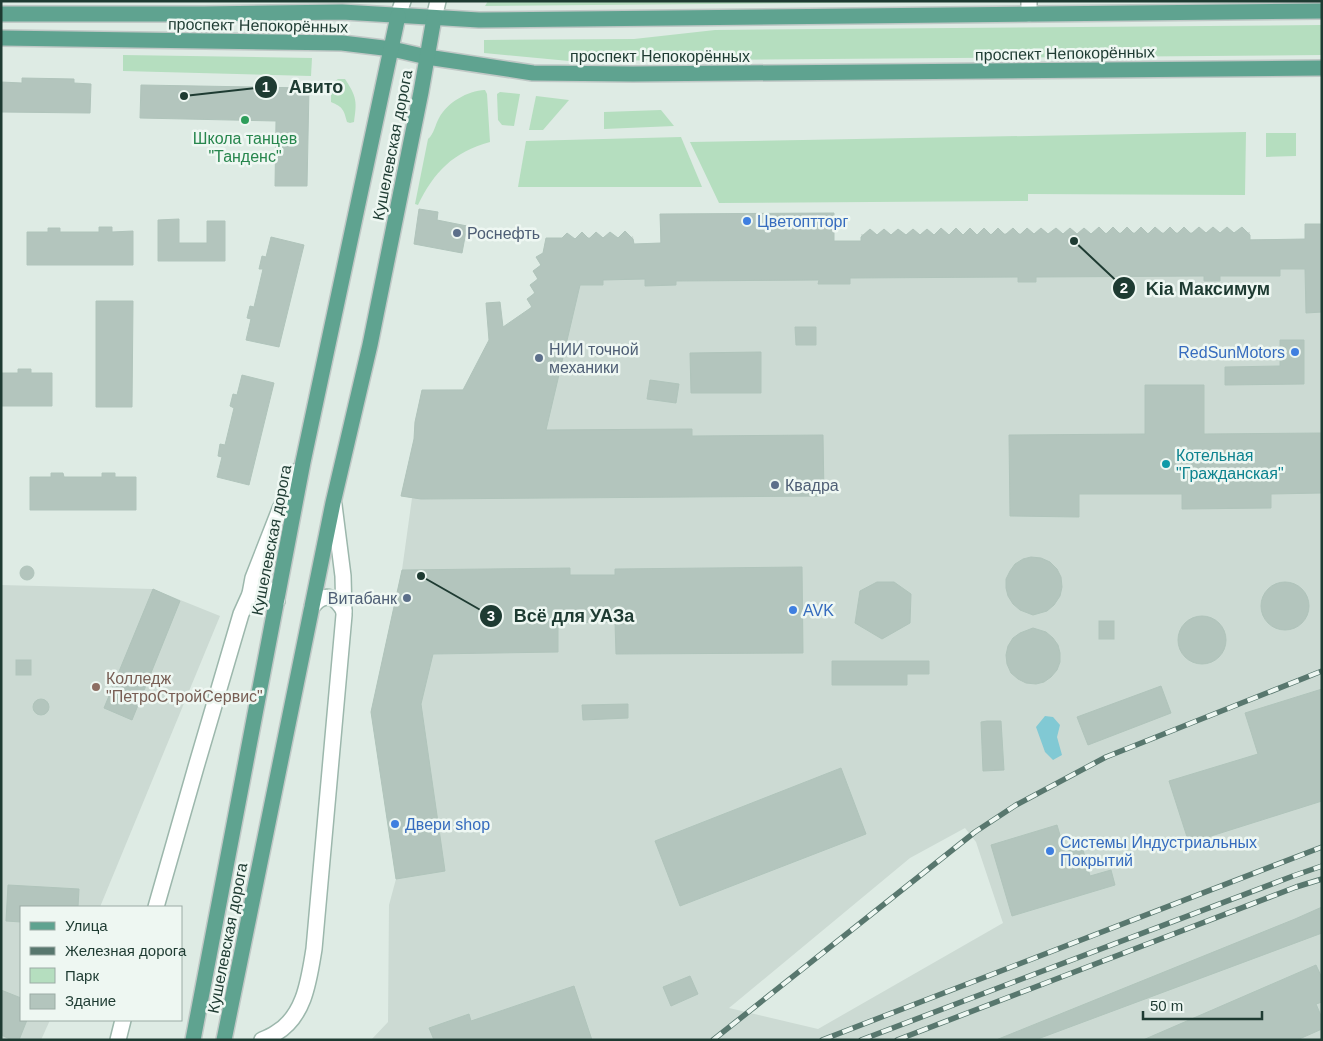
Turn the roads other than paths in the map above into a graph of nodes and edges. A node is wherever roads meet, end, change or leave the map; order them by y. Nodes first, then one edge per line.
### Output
1 (438, 1) edge
2 (1029, 7) edge
3 (400, 8) edge
4 (1322, 11) edge
5 (1, 14) edge
6 (434, 18) junction
7 (1, 38) edge
8 (392, 49) junction
9 (427, 58) junction
10 (1322, 68) edge
11 (303, 462) junction
12 (334, 503) junction
13 (250, 594) junction
14 (276, 602) junction
15 (312, 607) junction
16 (344, 611) junction
17 (156, 906) edge
18 (123, 1021) edge
19 (224, 1036) edge
20 (118, 1040) edge
21 (193, 1040) edge
22 (262, 1040) edge

1 - 6 main road
2 - 4 main road, проспект Непокорённых
2 - 6 main road, проспект Непокорённых
3 - 5 main road, проспект Непокорённых
3 - 6 main road, проспект Непокорённых
3 - 8 main road, Кушелевская дорога
6 - 9 main road, Кушелевская дорога
7 - 8 main road, проспект Непокорённых
8 - 9 main road, проспект Непокорённых
8 - 11 main road, Кушелевская дорога
9 - 10 main road, проспект Непокорённых
9 - 12 main road, Кушелевская дорога
11 - 13 main road
11 - 14 main road, Кушелевская дорога
12 - 15 main road, Кушелевская дорога
12 - 16 main road
13 - 14 main road
13 - 17 main road
14 - 21 main road, Кушелевская дорога
15 - 16 main road
15 - 19 main road, Кушелевская дорога
16 - 22 main road
18 - 20 main road

